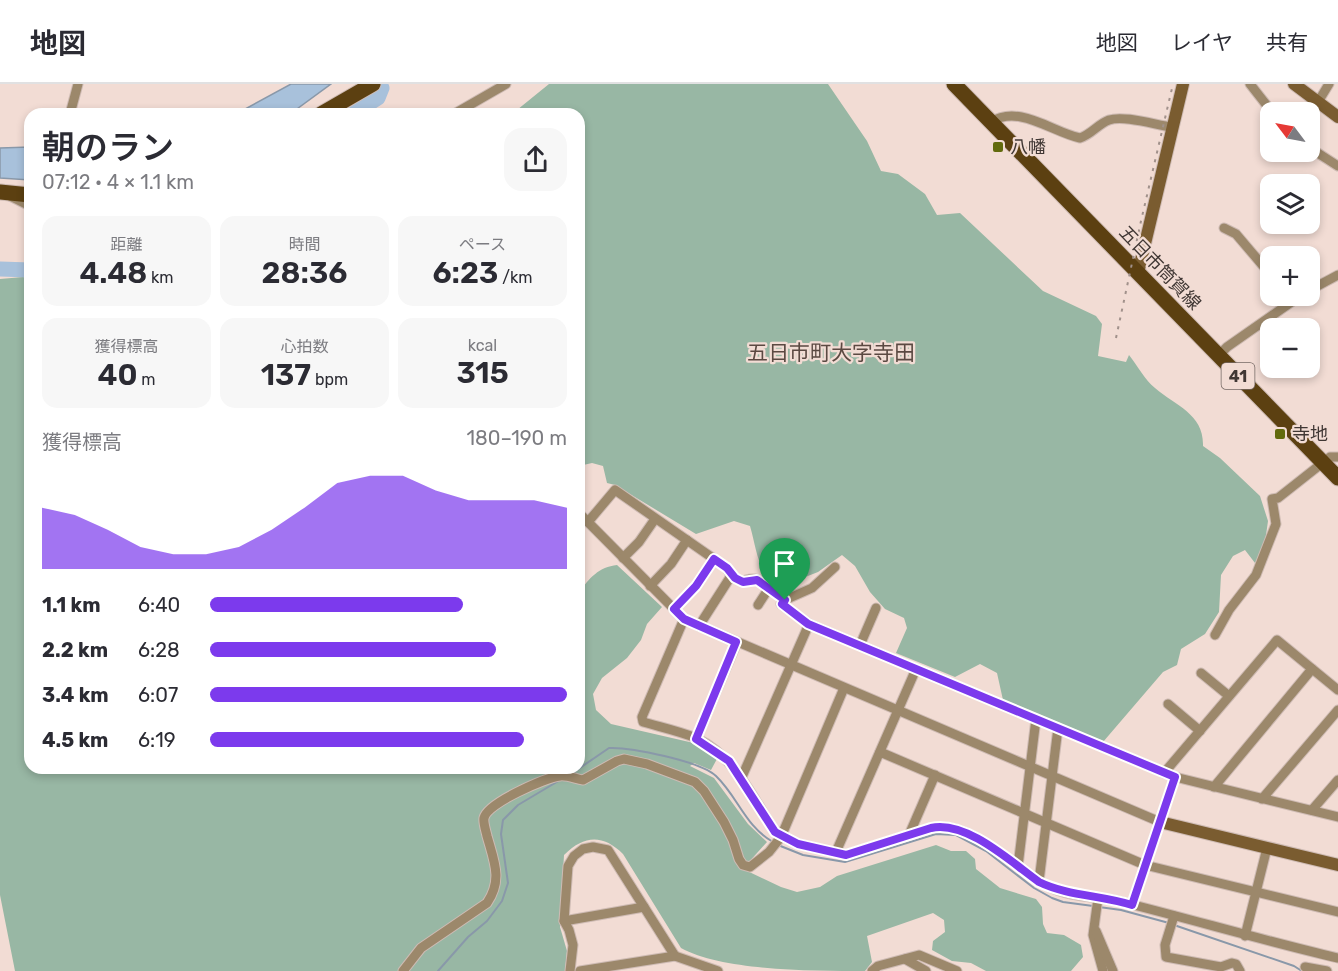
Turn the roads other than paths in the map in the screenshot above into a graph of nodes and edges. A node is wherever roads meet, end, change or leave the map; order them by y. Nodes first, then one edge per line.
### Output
1 (78, 84) edge
2 (373, 84) edge
3 (506, 84) edge
4 (954, 84) edge
5 (1183, 84) edge
6 (1250, 84) edge
7 (1294, 84) edge
8 (1329, 84) edge
9 (1319, 100) junction
10 (1264, 102) edge
11 (72, 108) edge
12 (331, 108) edge
13 (464, 108) edge
14 (1338, 117) edge
15 (991, 122) junction
16 (1172, 128) junction
17 (1320, 154) edge
18 (1338, 166) edge
19 (1, 192) edge
20 (24, 200) edge
21 (1224, 228) dead end
22 (1260, 262) edge
23 (1138, 273) junction
24 (1338, 275) edge
25 (1320, 285) edge
26 (1282, 306) edge
27 (1218, 357) junction
28 (1338, 457) edge
29 (1322, 462) junction
30 (1338, 478) edge
31 (585, 519) edge
32 (655, 519) junction
33 (588, 522) junction
34 (687, 540) junction
35 (623, 558) junction
36 (714, 559) junction
37 (835, 567) dead end
38 (731, 576) junction
39 (650, 586) junction
40 (769, 588) junction
41 (785, 600) junction
42 (758, 605) dead end
43 (876, 608) dead end
44 (674, 609) junction
45 (684, 619) junction
46 (808, 624) junction
47 (699, 626) junction
48 (1215, 635) dead end
49 (736, 642) junction
50 (860, 645) junction
51 (791, 665) junction
52 (916, 669) junction
53 (1312, 669) junction
54 (1201, 673) dead end
55 (844, 688) junction
56 (1338, 690) edge
57 (1229, 696) junction
58 (1168, 704) dead end
59 (898, 710) junction
60 (1338, 710) edge
61 (1036, 719) junction
62 (1058, 728) junction
63 (1200, 731) junction
64 (696, 739) junction
65 (880, 752) junction
66 (1031, 766) junction
67 (1164, 772) junction
68 (935, 775) junction
69 (1052, 775) junction
70 (1175, 777) junction
71 (741, 779) junction
72 (1338, 780) edge
73 (1214, 787) junction
74 (1263, 799) junction
75 (1312, 810) junction
76 (1025, 814) junction
77 (1338, 817) edge
78 (1046, 821) junction
79 (1160, 822) junction
80 (909, 835) junction
81 (781, 837) junction
82 (1267, 848) junction
83 (836, 852) junction
84 (1338, 864) edge
85 (1145, 865) junction
86 (1017, 866) junction
87 (1039, 882) junction
88 (1256, 892) junction
89 (1097, 904) junction
90 (1132, 905) junction
91 (644, 907) junction
92 (1338, 912) edge
93 (564, 921) junction
94 (1173, 921) junction
95 (1094, 926) junction
96 (1245, 936) junction
97 (675, 956) junction
98 (905, 958) junction
99 (1338, 958) edge
100 (1305, 968) dead end
101 (403, 971) edge
102 (570, 971) edge
103 (580, 971) edge
104 (718, 971) edge
105 (872, 971) edge
106 (926, 971) edge
107 (957, 971) edge
108 (1103, 971) edge
109 (1113, 971) edge
110 (1240, 971) edge
111 (1327, 971) edge

1 - 11 street
2 - 12 main road
3 - 13 street
4 - 15 main road, 五日市筒賀線 / 41
5 - 16 street
6 - 10 street
7 - 9 street
8 - 9 street
9 - 14 street
15 - 16 street
15 - 23 main road, 五日市筒賀線 / 41
16 - 23 street
17 - 18 street
19 - 20 main road
21 - 22 street
23 - 27 main road, 五日市筒賀線 / 41
24 - 25 street
26 - 27 street
27 - 29 main road, 五日市筒賀線 / 41
28 - 29 street
29 - 30 main road, 五日市筒賀線 / 41
29 - 48 street
31 - 33 street
32 - 33 street
32 - 34 street
32 - 35 street
33 - 35 street
34 - 36 street
34 - 39 street
35 - 39 street
36 - 38 street
36 - 44 street
37 - 41 street
38 - 40 street
38 - 47 street
39 - 44 street
40 - 41 street
40 - 42 street
41 - 46 street
43 - 50 street
44 - 45 street
45 - 47 street
45 - 64 street
46 - 50 street
46 - 51 street
47 - 49 street
49 - 51 street
49 - 64 street
50 - 52 street
51 - 55 street
51 - 71 street
52 - 59 street
52 - 61 street
53 - 56 street
53 - 57 street
53 - 73 street
54 - 57 street
55 - 59 street
55 - 81 street
57 - 63 street
58 - 63 street
59 - 65 street
59 - 66 street
60 - 74 street
61 - 62 street
61 - 66 street
62 - 67 street
62 - 69 street
63 - 67 street
64 - 71 street
65 - 68 street
65 - 83 street
66 - 69 street
66 - 76 street
67 - 70 street
68 - 76 street
68 - 80 street
69 - 78 street
69 - 79 street
70 - 73 street
70 - 79 street
71 - 81 street
72 - 75 street
73 - 74 street
74 - 75 street
75 - 77 street
76 - 78 street
76 - 86 street
78 - 85 street
78 - 87 street
79 - 82 street
79 - 85 street
80 - 83 street
80 - 86 street
81 - 83 street
81 - 101 street
82 - 84 street
82 - 88 street
85 - 88 street
85 - 90 street
86 - 87 street
87 - 89 street
88 - 92 street
88 - 96 street
89 - 90 street
89 - 95 street
90 - 94 street
91 - 93 street
91 - 93 street
91 - 97 street
93 - 102 street
94 - 96 street
94 - 110 street
95 - 108 street
95 - 109 street
96 - 99 street
97 - 103 street
97 - 104 street
98 - 105 street
98 - 106 street
98 - 107 street
100 - 111 street

